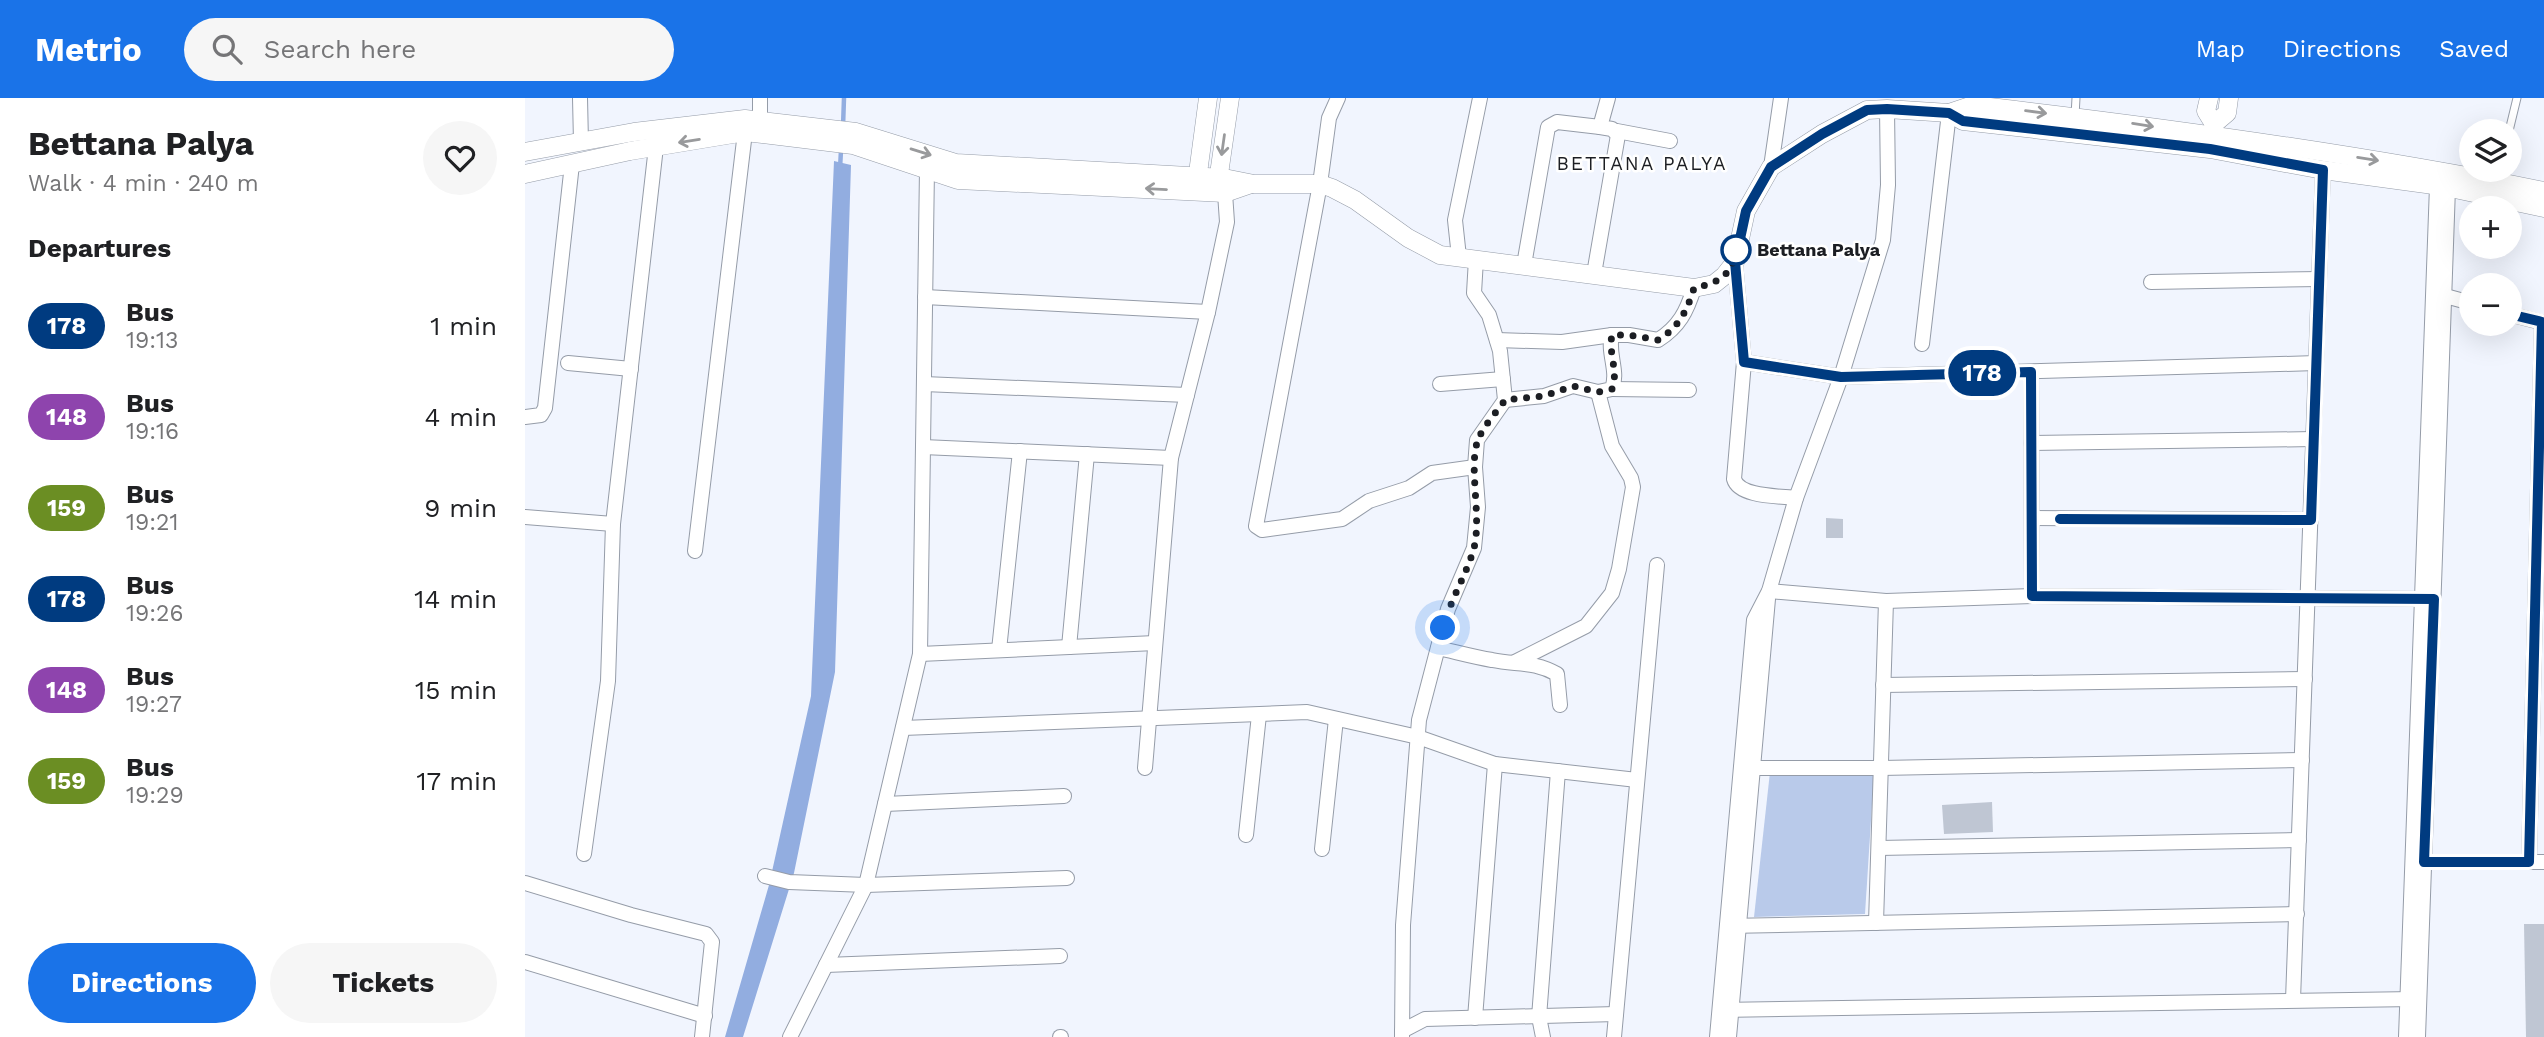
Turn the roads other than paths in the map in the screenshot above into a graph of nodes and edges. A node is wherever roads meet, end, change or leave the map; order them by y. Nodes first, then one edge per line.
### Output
1 (580, 98) edge
2 (761, 98) edge
3 (1208, 98) edge
4 (1230, 98) edge
5 (1339, 98) edge
6 (1480, 98) edge
7 (1608, 98) edge
8 (1781, 98) edge
9 (2075, 98) edge
10 (2209, 98) edge
11 (2229, 98) edge
12 (2517, 98) edge
13 (1887, 109) junction
14 (1949, 113) junction
15 (2075, 117) junction
16 (2512, 119) edge
17 (760, 120) junction
18 (1600, 127) junction
19 (1617, 131) junction
20 (745, 132) junction
21 (830, 135) junction
22 (2212, 136) junction
23 (657, 137) junction
24 (854, 138) junction
25 (1670, 141) dead end
26 (581, 142) junction
27 (525, 152) edge
28 (572, 164) junction
29 (1771, 167) junction
30 (927, 169) junction
31 (954, 170) junction
32 (2323, 170) junction
33 (2459, 171) edge
34 (525, 174) edge
35 (2516, 182) edge
36 (1196, 184) junction
37 (1320, 184) junction
38 (2443, 187) junction
39 (1220, 188) junction
40 (2544, 191) edge
41 (2544, 208) edge
42 (1467, 258) junction
43 (1735, 262) junction
44 (1524, 265) junction
45 (1594, 274) junction
46 (2319, 279) junction
47 (2151, 282) dead end
48 (1694, 288) junction
49 (2439, 295) junction
50 (925, 297) junction
51 (2459, 300) edge
52 (1209, 312) junction
53 (2522, 317) edge
54 (2543, 323) edge
55 (1612, 335) junction
56 (1497, 340) junction
57 (1922, 344) dead end
58 (1744, 362) junction
59 (568, 363) dead end
60 (2316, 363) junction
61 (631, 369) junction
62 (2031, 372) junction
63 (1841, 377) junction
64 (1503, 379) junction
65 (924, 384) junction
66 (1440, 384) dead end
67 (1689, 390) dead end
68 (1605, 391) junction
69 (1187, 395) junction
70 (1505, 400) junction
71 (525, 417) edge
72 (2313, 439) junction
73 (2032, 443) junction
74 (923, 447) junction
75 (1020, 451) junction
76 (1087, 454) junction
77 (1171, 458) junction
78 (1475, 467) junction
79 (1796, 498) junction
80 (525, 517) edge
81 (2032, 519) junction
82 (2311, 520) junction
83 (613, 524) junction
84 (695, 551) dead end
85 (1657, 565) dead end
86 (1769, 591) junction
87 (2032, 596) junction
88 (2308, 598) junction
89 (2428, 599) junction
90 (1886, 601) junction
91 (1155, 643) junction
92 (1069, 647) junction
93 (1438, 648) junction
94 (999, 650) junction
95 (920, 654) junction
96 (1515, 662) junction
97 (2305, 679) junction
98 (1883, 685) junction
99 (1560, 705) dead end
100 (1259, 715) junction
101 (1336, 719) junction
102 (1149, 720) junction
103 (903, 728) junction
104 (1418, 737) junction
105 (2302, 760) junction
106 (1495, 764) junction
107 (1145, 768) dead end
108 (1747, 768) junction
109 (1881, 768) junction
110 (1558, 771) junction
111 (1637, 780) junction
112 (1064, 796) dead end
113 (885, 804) junction
114 (1246, 835) dead end
115 (2299, 840) junction
116 (1879, 848) junction
117 (1322, 849) dead end
118 (584, 854) dead end
119 (2418, 862) junction
120 (2537, 862) edge
121 (765, 876) dead end
122 (1067, 878) dead end
123 (525, 883) edge
124 (866, 885) junction
125 (2297, 914) junction
126 (1876, 923) junction
127 (1733, 926) junction
128 (1060, 956) dead end
129 (525, 962) edge
130 (826, 965) junction
131 (2413, 999) junction
132 (2293, 1000) junction
133 (1726, 1010) junction
134 (1616, 1014) junction
135 (705, 1016) junction
136 (1539, 1017) junction
137 (1475, 1018) junction
138 (1402, 1034) edge
139 (702, 1037) edge
140 (790, 1037) edge
141 (1543, 1037) edge
142 (1614, 1037) edge
143 (1717, 1037) edge
144 (1729, 1037) edge
145 (2406, 1037) edge
146 (2418, 1037) edge

1 - 26 street
2 - 17 street
3 - 36 street
4 -> 39 street
5 - 37 street
6 - 42 street
7 - 18 street
8 - 29 street
9 - 15 lane
10 - 22 street
11 - 22 street
12 - 16 lane
13 - 14 street
13 - 29 street
13 - 63 street
14 -> 15 street
14 - 22 street
14 - 57 street
15 -> 22 street
17 - 21 street
17 - 23 street
18 - 19 street
18 - 44 street
19 - 25 street
19 - 45 street
20 - 21 street
20 -> 23 street
20 - 84 street
21 - 24 street
22 - 32 street
22 -> 33 street
23 - 26 street
23 - 28 street
23 - 61 street
24 - 30 street
24 -> 31 street
26 - 27 street
28 - 34 street
28 - 71 street
29 - 43 street
30 - 31 street
30 - 50 street
31 - 36 street
32 - 38 street
32 - 46 street
35 - 40 street
36 - 39 street
37 - 39 street
37 - 42 street
37 - 78 street
38 - 41 street
38 - 49 street
39 - 52 street
42 - 44 street
42 - 56 street
43 - 48 street
43 - 58 street
44 - 45 street
45 - 48 street
46 - 47 street
46 - 60 street
48 - 55 street
49 - 51 street
49 - 89 street
50 - 52 street
50 - 65 street
52 - 69 street
53 - 54 street
54 - 120 street
55 - 56 street
55 - 68 street
56 - 64 street
58 - 63 street
58 - 79 street
59 - 61 street
60 - 62 street
60 - 72 street
61 - 83 street
62 - 63 street
62 - 73 street
63 - 79 street
64 - 66 street
64 - 70 street
65 - 69 street
65 - 74 street
67 - 68 street
68 - 70 street
68 - 96 street
69 - 77 street
70 - 78 street
72 - 73 street
72 - 82 street
73 - 81 street
74 - 75 street
74 - 95 street
75 - 76 street
75 - 94 street
76 - 77 street
76 - 92 street
77 - 91 street
78 - 93 street
79 - 86 street
80 - 83 street
81 - 82 street
81 - 87 street
82 - 88 street
83 - 118 street
85 - 111 street
86 - 90 street
86 - 108 street
86 - 108 street
87 - 88 street
87 - 90 street
88 - 89 street
88 - 97 street
89 - 119 street
90 - 98 street
91 - 92 street
91 - 102 street
92 - 94 street
93 - 96 street
93 - 104 street
94 - 95 street
95 - 103 street
96 - 99 street
97 - 98 street
97 - 105 street
98 - 109 street
100 - 101 street
100 - 102 street
100 - 114 street
101 - 104 street
101 - 117 street
102 - 103 street
102 - 107 street
103 - 113 street
104 - 106 street
104 - 138 street
105 - 109 street
105 - 115 street
106 - 110 street
106 - 137 street
108 - 109 street
108 - 127 street
109 - 116 street
110 - 111 street
110 - 136 street
111 - 134 street
112 - 113 street
113 - 124 street
115 - 116 street
115 - 125 street
116 - 126 street
119 - 120 street
119 - 131 street
121 - 124 street
122 - 124 street
123 - 135 street
124 - 130 street
125 - 126 street
125 - 132 street
126 - 127 street
127 - 133 street
128 - 130 street
129 - 135 street
130 - 140 street
131 - 132 street
131 - 145 street
131 - 146 street
132 - 133 street
133 - 143 street
133 - 144 street
134 - 136 street
134 - 142 street
135 - 139 street
136 - 137 street
136 - 141 street
137 - 138 street

